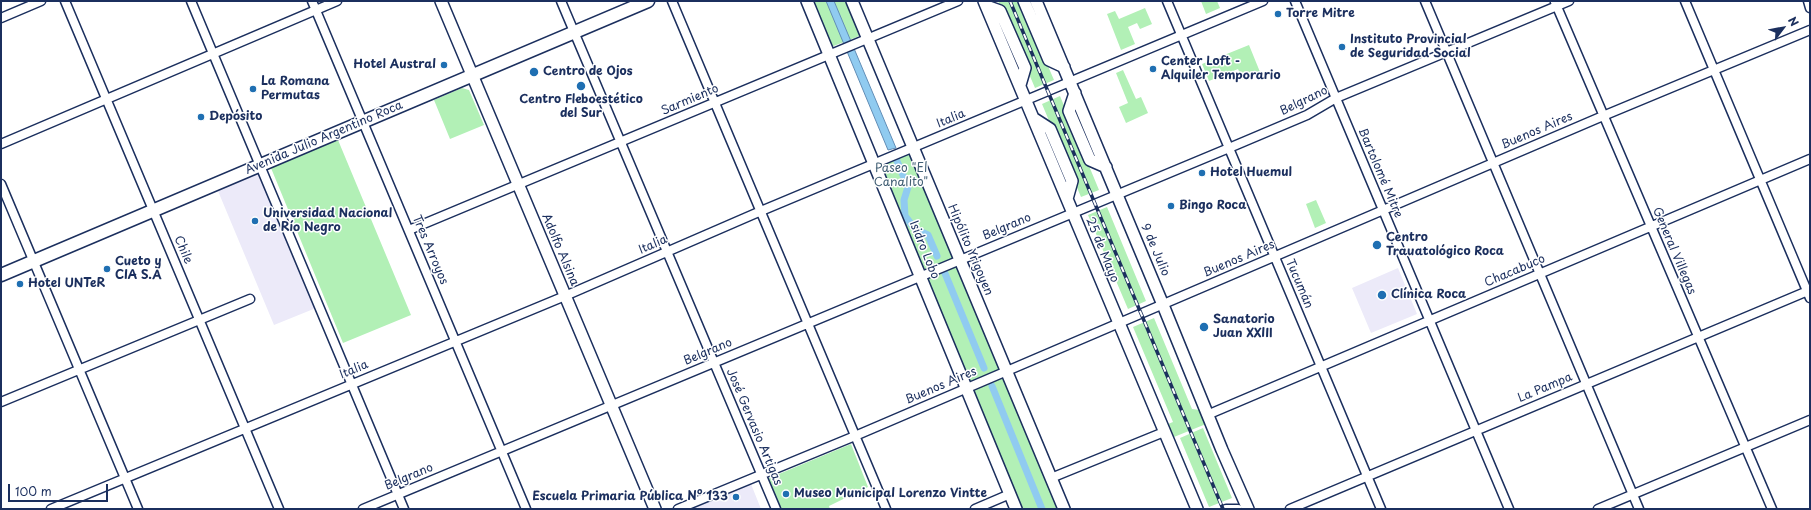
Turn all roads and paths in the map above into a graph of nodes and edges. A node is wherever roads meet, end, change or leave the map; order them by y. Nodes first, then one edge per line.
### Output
1 (41, 1) edge
2 (65, 1) edge
3 (190, 1) edge
4 (312, 1) edge
5 (337, 1) edge
6 (441, 1) edge
7 (561, 1) edge
8 (632, 1) edge
9 (648, 1) edge
10 (672, 1) edge
11 (807, 1) edge
12 (852, 1) edge
13 (958, 1) edge
14 (1024, 1) edge
15 (1036, 1) edge
16 (1167, 1) edge
17 (1263, 1) edge
18 (1295, 1) edge
19 (1425, 1) edge
20 (1569, 1) edge
21 (1685, 1) edge
22 (1808, 1) edge
23 (985, 4) edge
24 (1556, 4) edge
25 (1810, 8) edge
26 (316, 10) junction
27 (1, 18) edge
28 (573, 29) junction
29 (1810, 30) edge
30 (1182, 36) junction
31 (868, 39) junction
32 (1448, 53) junction
33 (213, 54) junction
34 (829, 55) junction
35 (1064, 67) junction
36 (1713, 70) junction
37 (471, 73) junction
38 (1070, 82) junction
39 (1336, 98) junction
40 (106, 99) junction
41 (1026, 100) junction
42 (715, 102) junction
43 (1603, 116) junction
44 (362, 118) junction
45 (621, 142) junction
46 (1, 144) edge
47 (913, 147) junction
48 (1229, 148) junction
49 (1810, 159) edge
50 (258, 162) junction
51 (1494, 163) junction
52 (874, 164) junction
53 (1760, 181) junction
54 (1, 184) edge
55 (518, 184) junction
56 (1117, 194) junction
57 (151, 207) junction
58 (1383, 210) junction
59 (761, 211) junction
60 (1073, 212) junction
61 (1651, 226) junction
62 (409, 230) junction
63 (667, 252) junction
64 (32, 257) junction
65 (1275, 257) junction
66 (960, 260) junction
67 (1, 266) edge
68 (1540, 274) junction
69 (1, 275) edge
70 (920, 276) junction
71 (1809, 293) edge
72 (565, 296) junction
73 (250, 299) dead end
74 (1163, 304) junction
75 (199, 320) junction
76 (1429, 320) junction
77 (808, 323) junction
78 (1118, 323) junction
79 (1697, 336) junction
80 (456, 341) junction
81 (714, 363) junction
82 (1321, 366) junction
83 (80, 370) junction
84 (1007, 371) junction
85 (352, 384) junction
86 (1586, 384) junction
87 (967, 388) junction
88 (1, 402) edge
89 (611, 405) junction
90 (1208, 415) junction
91 (1810, 420) edge
92 (245, 429) junction
93 (1476, 431) junction
94 (1164, 432) junction
95 (855, 436) junction
96 (1745, 447) junction
97 (502, 451) junction
98 (762, 476) junction
99 (125, 478) junction
100 (1051, 478) junction
101 (1368, 478) junction
102 (1010, 494) junction
103 (1632, 494) junction
104 (398, 495) junction
105 (62, 507) edge
106 (51, 509) edge
107 (138, 509) edge
108 (279, 509) edge
109 (364, 509) edge
110 (404, 509) edge
111 (526, 509) edge
112 (655, 509) edge
113 (678, 509) edge
114 (776, 509) edge
115 (886, 509) edge
116 (975, 509) edge
117 (1016, 509) edge
118 (1064, 509) edge
119 (1197, 509) edge
120 (1226, 509) edge
121 (1238, 509) edge
122 (1248, 509) edge
123 (1290, 509) edge
124 (1381, 509) edge
125 (1509, 509) edge
126 (1598, 509) edge
127 (1639, 509) edge
128 (1772, 509) edge

1 - 27 street
2 - 40 street, Chile
3 - 33 street
4 - 26 street, Tres Arroyos
5 - 26 street
6 - 37 main road, Adolfo Alsina
7 - 28 street, José Gervasio Artigas
8 - 28 main road, Avenida Julio Argentino Roca
9 - 28 main road, Avenida Julio Argentino Roca
10 - 42 street
11 - 34 main road, Isidro Lobo
12 - 31 main road, Hipólito Yrigoyen
13 - 31 street, Sarmiento
14 - 35 main road
15 - 35 main road, 9 de Julio
16 - 30 street, Tucumán
17 - 30 street, Italia
18 - 39 street, Bartolomé Mitre
19 - 32 street
20 - 24 street, Belgrano
21 - 36 street
22 - 25 street
23 - 41 main road
24 - 32 street, Belgrano
24 - 43 street, General Villegas
26 - 33 street
26 - 44 street, Tres Arroyos
28 - 37 main road, Avenida Julio Argentino Roca
28 - 45 street, José Gervasio Artigas
29 - 36 street, Buenos Aires
30 - 38 street, Italia
30 - 48 street, Tucumán
31 - 34 street, Sarmiento
31 - 47 main road, Hipólito Yrigoyen
32 - 39 street, Belgrano
32 - 51 street
33 - 40 street
33 - 50 street
34 - 42 street, Sarmiento
34 - 52 main road, Isidro Lobo
35 - 38 main road, 9 de Julio
36 - 43 street, Buenos Aires
36 - 53 street
37 - 44 main road, Avenida Julio Argentino Roca
37 - 55 main road, Adolfo Alsina
38 - 41 street, Italia
38 - 56 main road, 9 de Julio
39 - 48 street, Belgrano
39 - 58 street, Bartolomé Mitre
40 - 46 street
40 - 57 street, Chile
41 - 47 street, Italia
41 - 60 main road, 25 de Mayo
42 - 45 street, Sarmiento
42 - 59 street
43 - 51 street, Buenos Aires
43 - 61 street, General Villegas
44 - 50 main road, Avenida Julio Argentino Roca
44 - 62 street, Tres Arroyos
45 - 55 street, Sarmiento
45 - 63 street, José Gervasio Artigas
47 - 52 street, Italia
47 - 66 main road, Hipólito Yrigoyen
48 - 56 street, Belgrano
48 - 65 street, Tucumán
49 - 53 street, Chacabuco
50 - 57 main road, Avenida Julio Argentino Roca
50 - 85 street
51 - 58 street, Buenos Aires
51 - 68 street
52 - 59 street, Italia
52 - 70 main road, Isidro Lobo
53 - 61 street, Chacabuco
53 - 71 street
54 - 64 street
55 - 62 street, Sarmiento
55 - 72 main road, Adolfo Alsina
56 - 60 street, Belgrano
56 - 74 main road, 9 de Julio
57 - 64 main road, Avenida Julio Argentino Roca
57 - 75 street, Chile
58 - 65 street, Buenos Aires
58 - 76 street, Bartolomé Mitre
59 - 63 street, Italia
59 - 77 street
60 - 66 street, Belgrano
60 - 78 main road, 25 de Mayo
61 - 68 street, Chacabuco
61 - 79 street, General Villegas
62 - 80 street, Tres Arroyos
63 - 72 street, Italia
63 - 81 street, José Gervasio Artigas
64 - 67 main road, Avenida Julio Argentino Roca
64 - 69 main road, Avenida Julio Argentino Roca
64 - 83 street
65 - 74 street, Buenos Aires
65 - 82 street, Tucumán
66 - 70 street, Belgrano
66 - 84 main road, Hipólito Yrigoyen
68 - 76 street, Chacabuco
68 - 86 street
70 - 77 street, Belgrano
70 - 87 main road, Isidro Lobo
71 - 79 street, La Pampa
72 - 80 street, Italia
72 - 89 main road, Adolfo Alsina
73 - 75 street
74 - 78 street, Buenos Aires
74 - 90 main road, 9 de Julio
75 - 83 street
75 - 92 street, Chile
76 - 82 street, Chacabuco
76 - 93 street, Bartolomé Mitre
77 - 81 street, Belgrano
77 - 95 street
78 - 84 street, Buenos Aires
78 - 94 main road, 25 de Mayo
79 - 86 street, La Pampa
79 - 96 street, General Villegas
80 - 85 street, Italia
80 - 97 street, Tres Arroyos
81 - 89 street, Belgrano
81 - 98 street, José Gervasio Artigas
82 - 90 street, Chacabuco
82 - 101 street, Tucumán
83 - 88 street
83 - 99 street
84 - 87 street, Buenos Aires
84 - 100 main road, Hipólito Yrigoyen
85 - 92 street, Italia
85 - 104 street
86 - 93 street, La Pampa
86 - 103 street
87 - 95 street, Buenos Aires
87 - 102 main road, Isidro Lobo
89 - 97 street, Belgrano
89 - 112 main road, Adolfo Alsina
90 - 122 main road, 9 de Julio
91 - 96 street
92 - 99 street, Italia
92 - 108 street, Chile
93 - 101 street, La Pampa
93 - 125 street, Bartolomé Mitre
94 - 100 street
94 - 119 main road, 25 de Mayo
95 - 98 street, Buenos Aires
95 - 115 street
96 - 103 street
96 - 128 street, General Villegas
97 - 104 street, Belgrano
97 - 111 street, Tres Arroyos
98 - 113 street, Buenos Aires
98 - 114 street, José Gervasio Artigas
99 - 105 street, Italia
99 - 107 street
100 - 118 main road, Hipólito Yrigoyen
101 - 123 street, La Pampa
101 - 124 street, Tucumán
102 - 116 street
102 - 117 main road, Isidro Lobo
103 - 126 street
103 - 127 street
104 - 109 street, Belgrano
104 - 110 street
105 - 106 street, Italia
120 - 121 street

